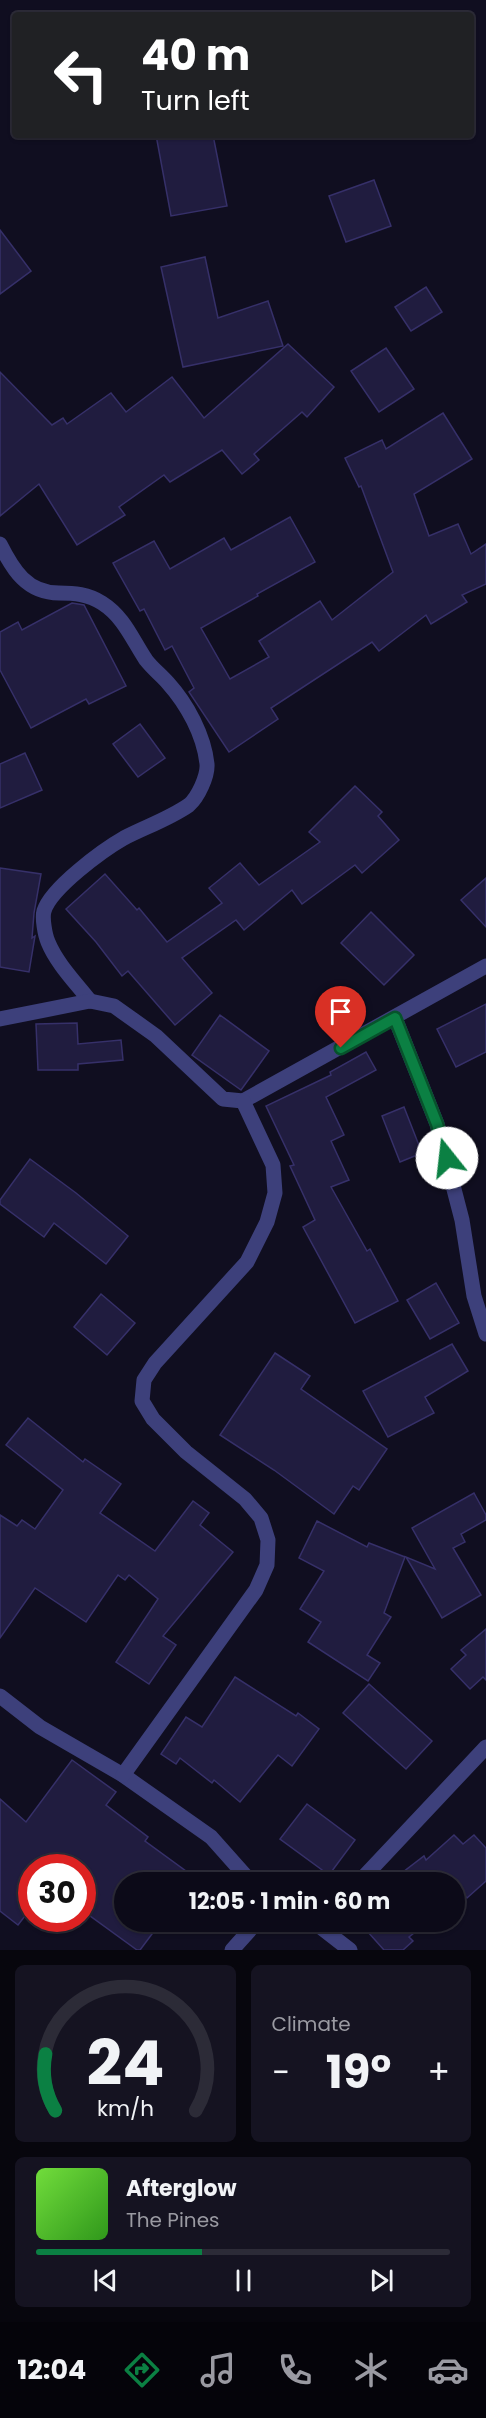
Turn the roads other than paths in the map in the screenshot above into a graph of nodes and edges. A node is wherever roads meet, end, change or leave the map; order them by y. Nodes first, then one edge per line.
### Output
1 (0, 544) edge
2 (486, 966) edge
3 (90, 1001) junction
4 (395, 1018) junction
5 (0, 1019) edge
6 (243, 1101) junction
7 (486, 1334) edge
8 (0, 1696) edge
9 (486, 1747) edge
10 (123, 1775) junction
11 (242, 1872) edge
12 (368, 1872) edge
13 (248, 1932) edge
14 (327, 1932) edge
15 (232, 1950) edge
16 (350, 1950) edge

1 - 3 street
2 - 4 street
3 - 5 street
3 - 6 street
4 - 6 street
4 - 7 street
6 - 10 street
8 - 10 street
9 - 12 street
10 - 11 street
13 - 15 street
14 - 16 street

